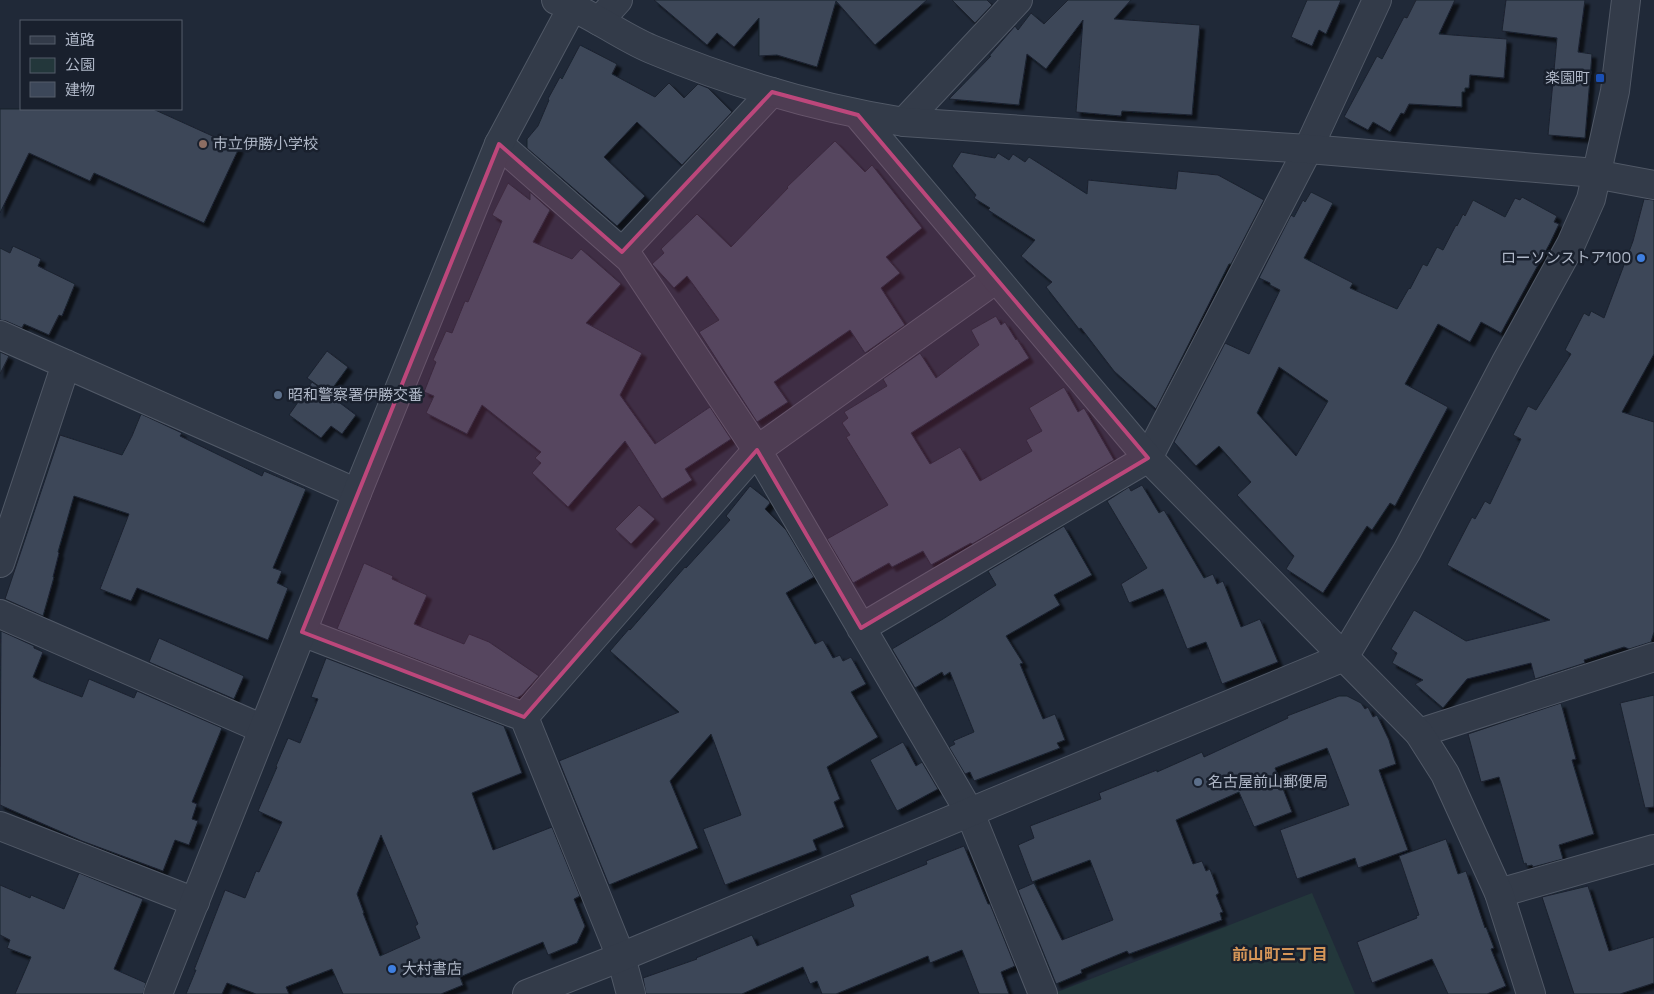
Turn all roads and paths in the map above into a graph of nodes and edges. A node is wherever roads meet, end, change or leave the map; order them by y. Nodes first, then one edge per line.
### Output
1 (618, 0) edge
2 (1018, 0) edge
3 (1377, 0) edge
4 (1626, 0) edge
5 (565, 3) edge
6 (599, 21) junction
7 (772, 92) junction
8 (858, 115) junction
9 (904, 122) junction
10 (499, 144) junction
11 (1308, 149) junction
12 (1597, 174) junction
13 (1654, 185) edge
14 (622, 252) junction
15 (996, 279) junction
16 (0, 335) edge
17 (66, 364) junction
18 (757, 450) junction
19 (1148, 458) junction
20 (357, 493) junction
21 (0, 563) edge
22 (0, 614) edge
23 (861, 628) junction
24 (302, 632) junction
25 (1654, 656) edge
26 (1344, 657) junction
27 (524, 717) junction
28 (263, 729) junction
29 (1419, 733) junction
30 (970, 812) junction
31 (0, 826) edge
32 (1654, 849) edge
33 (1499, 893) junction
34 (195, 902) junction
35 (621, 957) junction
36 (158, 994) edge
37 (527, 994) edge
38 (631, 994) edge
39 (1043, 994) edge
40 (1530, 994) edge

1 - 6 street
2 - 9 street
3 - 11 street
4 - 12 street
5 - 6 street
5 - 10 street
6 - 7 street
7 - 8 street
7 - 14 street
8 - 9 street
8 - 15 street
9 - 11 street
10 - 14 street
10 - 20 street
11 - 12 street
11 - 19 street
12 - 13 street
12 - 26 street
14 - 18 street
15 - 18 street
15 - 19 street
16 - 17 street
17 - 20 street
17 - 21 street
18 - 23 street
18 - 27 street
19 - 23 street
19 - 26 street
20 - 24 street
22 - 28 street
23 - 30 street
24 - 27 street
24 - 28 street
25 - 29 street
26 - 29 street
26 - 30 street
27 - 35 street
28 - 34 street
29 - 33 street
30 - 35 street
30 - 39 street
31 - 34 street
32 - 33 street
33 - 40 street
34 - 36 street
35 - 37 street
35 - 38 street

